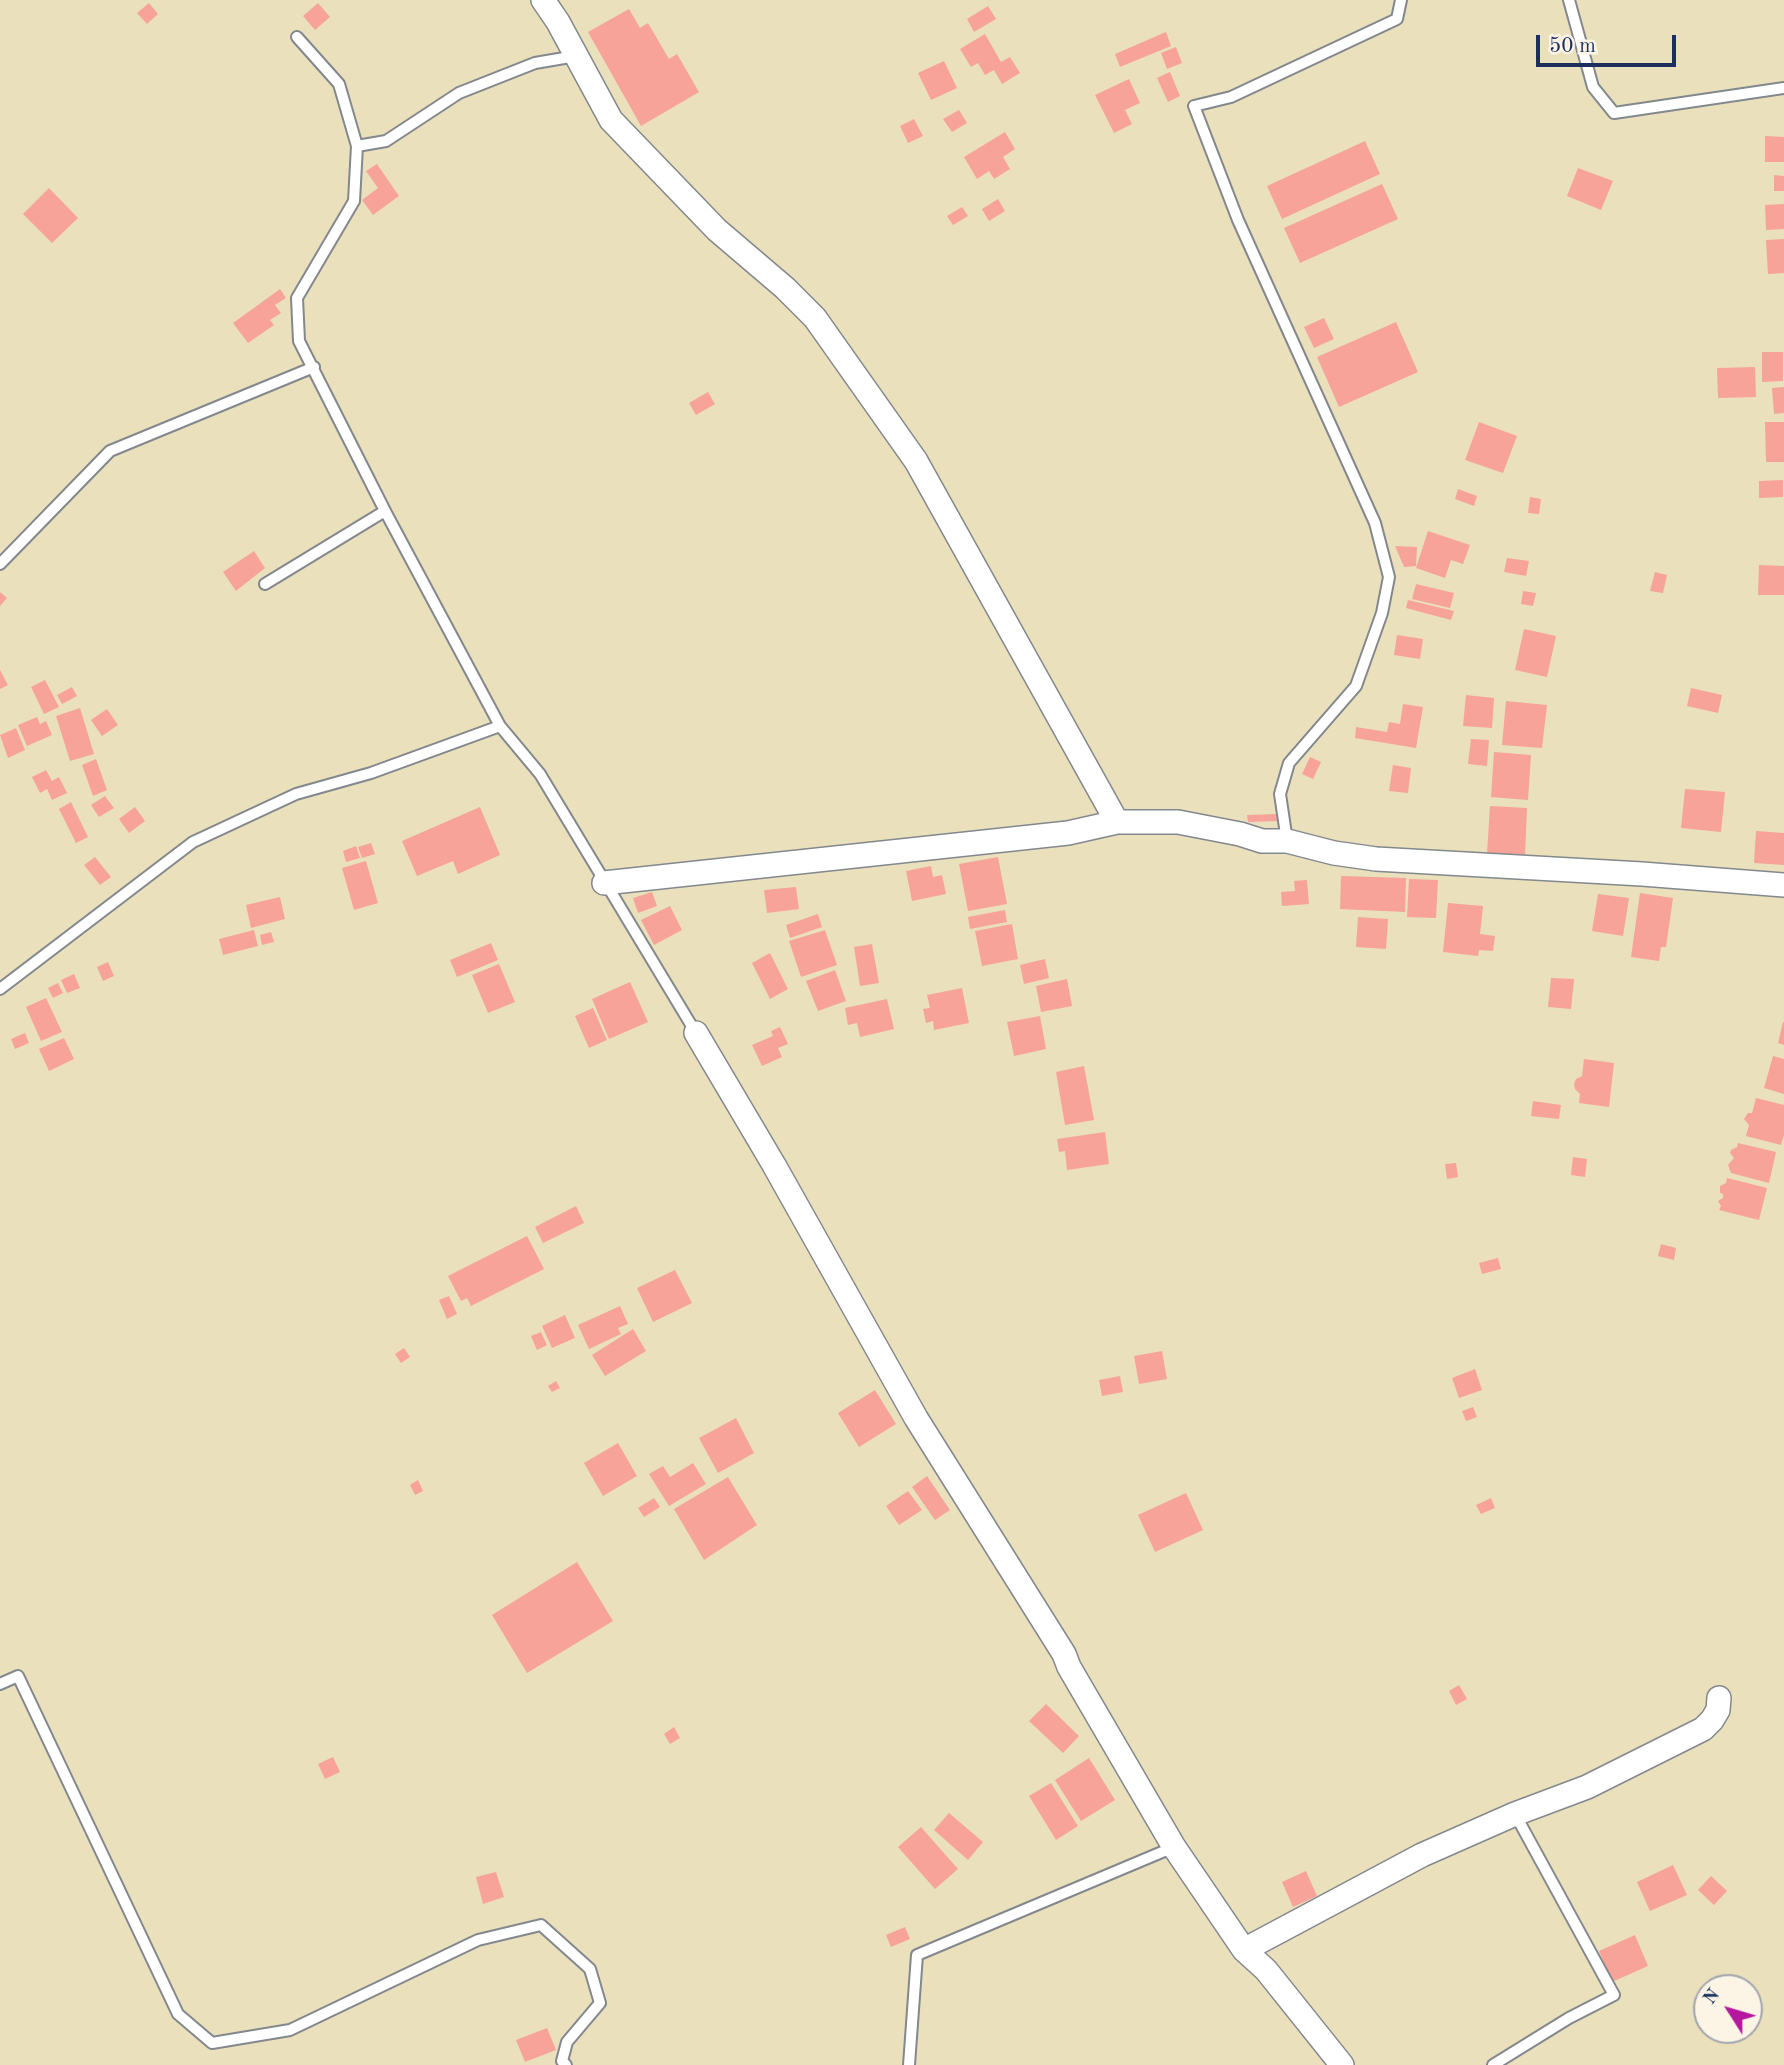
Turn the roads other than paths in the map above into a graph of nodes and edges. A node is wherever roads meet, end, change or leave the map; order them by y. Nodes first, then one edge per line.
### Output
1 (543, 0) edge
2 (1401, 0) edge
3 (1569, 0) edge
4 (297, 37) dead end
5 (576, 56) junction
6 (1784, 88) edge
7 (357, 146) junction
8 (314, 367) junction
9 (385, 511) junction
10 (0, 564) edge
11 (265, 584) dead end
12 (500, 726) junction
13 (1117, 822) junction
14 (1286, 841) junction
15 (604, 883) junction
16 (1784, 885) edge
17 (0, 989) edge
18 (696, 1033) joint
19 (0, 1684) edge
20 (1719, 1698) dead end
21 (1515, 1814) junction
22 (1174, 1847) junction
23 (1244, 1950) junction
24 (566, 2065) edge
25 (909, 2065) edge
26 (1342, 2065) edge
27 (1493, 2065) edge

1 - 5 street
2 - 14 lane
3 - 6 lane
4 - 7 lane
5 - 7 lane
5 - 13 street
7 - 8 lane
8 - 9 lane
8 - 10 lane
9 - 11 lane
9 - 12 lane
12 - 15 lane
12 - 17 lane
13 - 14 street
13 - 15 street
14 - 16 street
15 - 18 lane
18 - 22 street
19 - 24 lane
20 - 21 street
21 - 23 street
21 - 27 lane
22 - 23 street
22 - 25 lane
23 - 26 street

